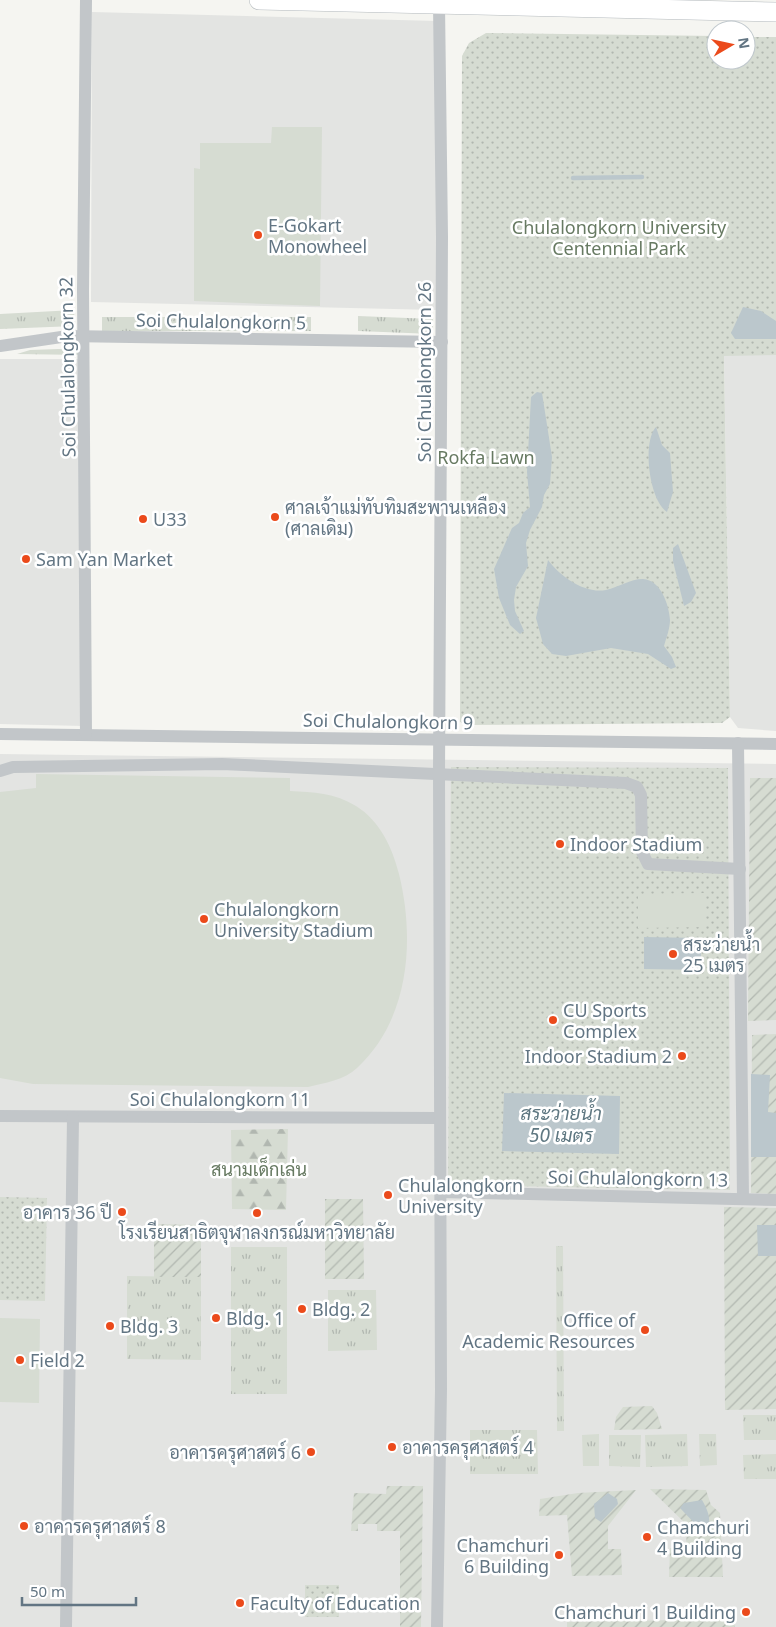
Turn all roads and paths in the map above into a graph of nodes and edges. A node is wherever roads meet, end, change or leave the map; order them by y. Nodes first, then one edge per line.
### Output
1 (86, 0) edge
2 (259, 0) edge
3 (340, 1) edge
4 (439, 5) junction
5 (730, 6) edge
6 (776, 12) edge
7 (85, 336) junction
8 (442, 342) junction
9 (0, 346) edge
10 (0, 734) edge
11 (86, 734) junction
12 (440, 739) junction
13 (738, 743) junction
14 (776, 744) edge
15 (0, 771) edge
16 (439, 773) junction
17 (740, 869) junction
18 (0, 1116) edge
19 (73, 1117) junction
20 (439, 1118) junction
21 (440, 1192) junction
22 (743, 1198) junction
23 (776, 1200) edge
24 (66, 1627) edge
25 (437, 1627) edge

1 - 7 street, Soi Chulalongkorn 32
2 - 3 main road
3 - 4 main road
4 - 5 main road
4 - 8 street, Soi Chulalongkorn 26
5 - 6 main road
7 - 8 street, Soi Chulalongkorn 5
7 - 9 street, Soi Chulalongkorn 5
7 - 11 street, Soi Chulalongkorn 32
8 - 12 street, Soi Chulalongkorn 26
10 - 11 street, Soi Chulalongkorn 9
11 - 12 street, Soi Chulalongkorn 9
12 - 13 street, Soi Chulalongkorn 9
12 - 16 street, Soi Chulalongkorn 26
13 - 14 street, Soi Chulalongkorn 9
13 - 17 street
15 - 16 street
16 - 17 street
16 - 20 street, Soi Chulalongkorn 26
17 - 22 street
18 - 19 street, Soi Chulalongkorn 11
19 - 20 street, Soi Chulalongkorn 11
19 - 24 street
20 - 21 street, Soi Chulalongkorn 26
21 - 22 street, Soi Chulalongkorn 13
21 - 25 street, Soi Chulalongkorn 26
22 - 23 street, Soi Chulalongkorn 13

